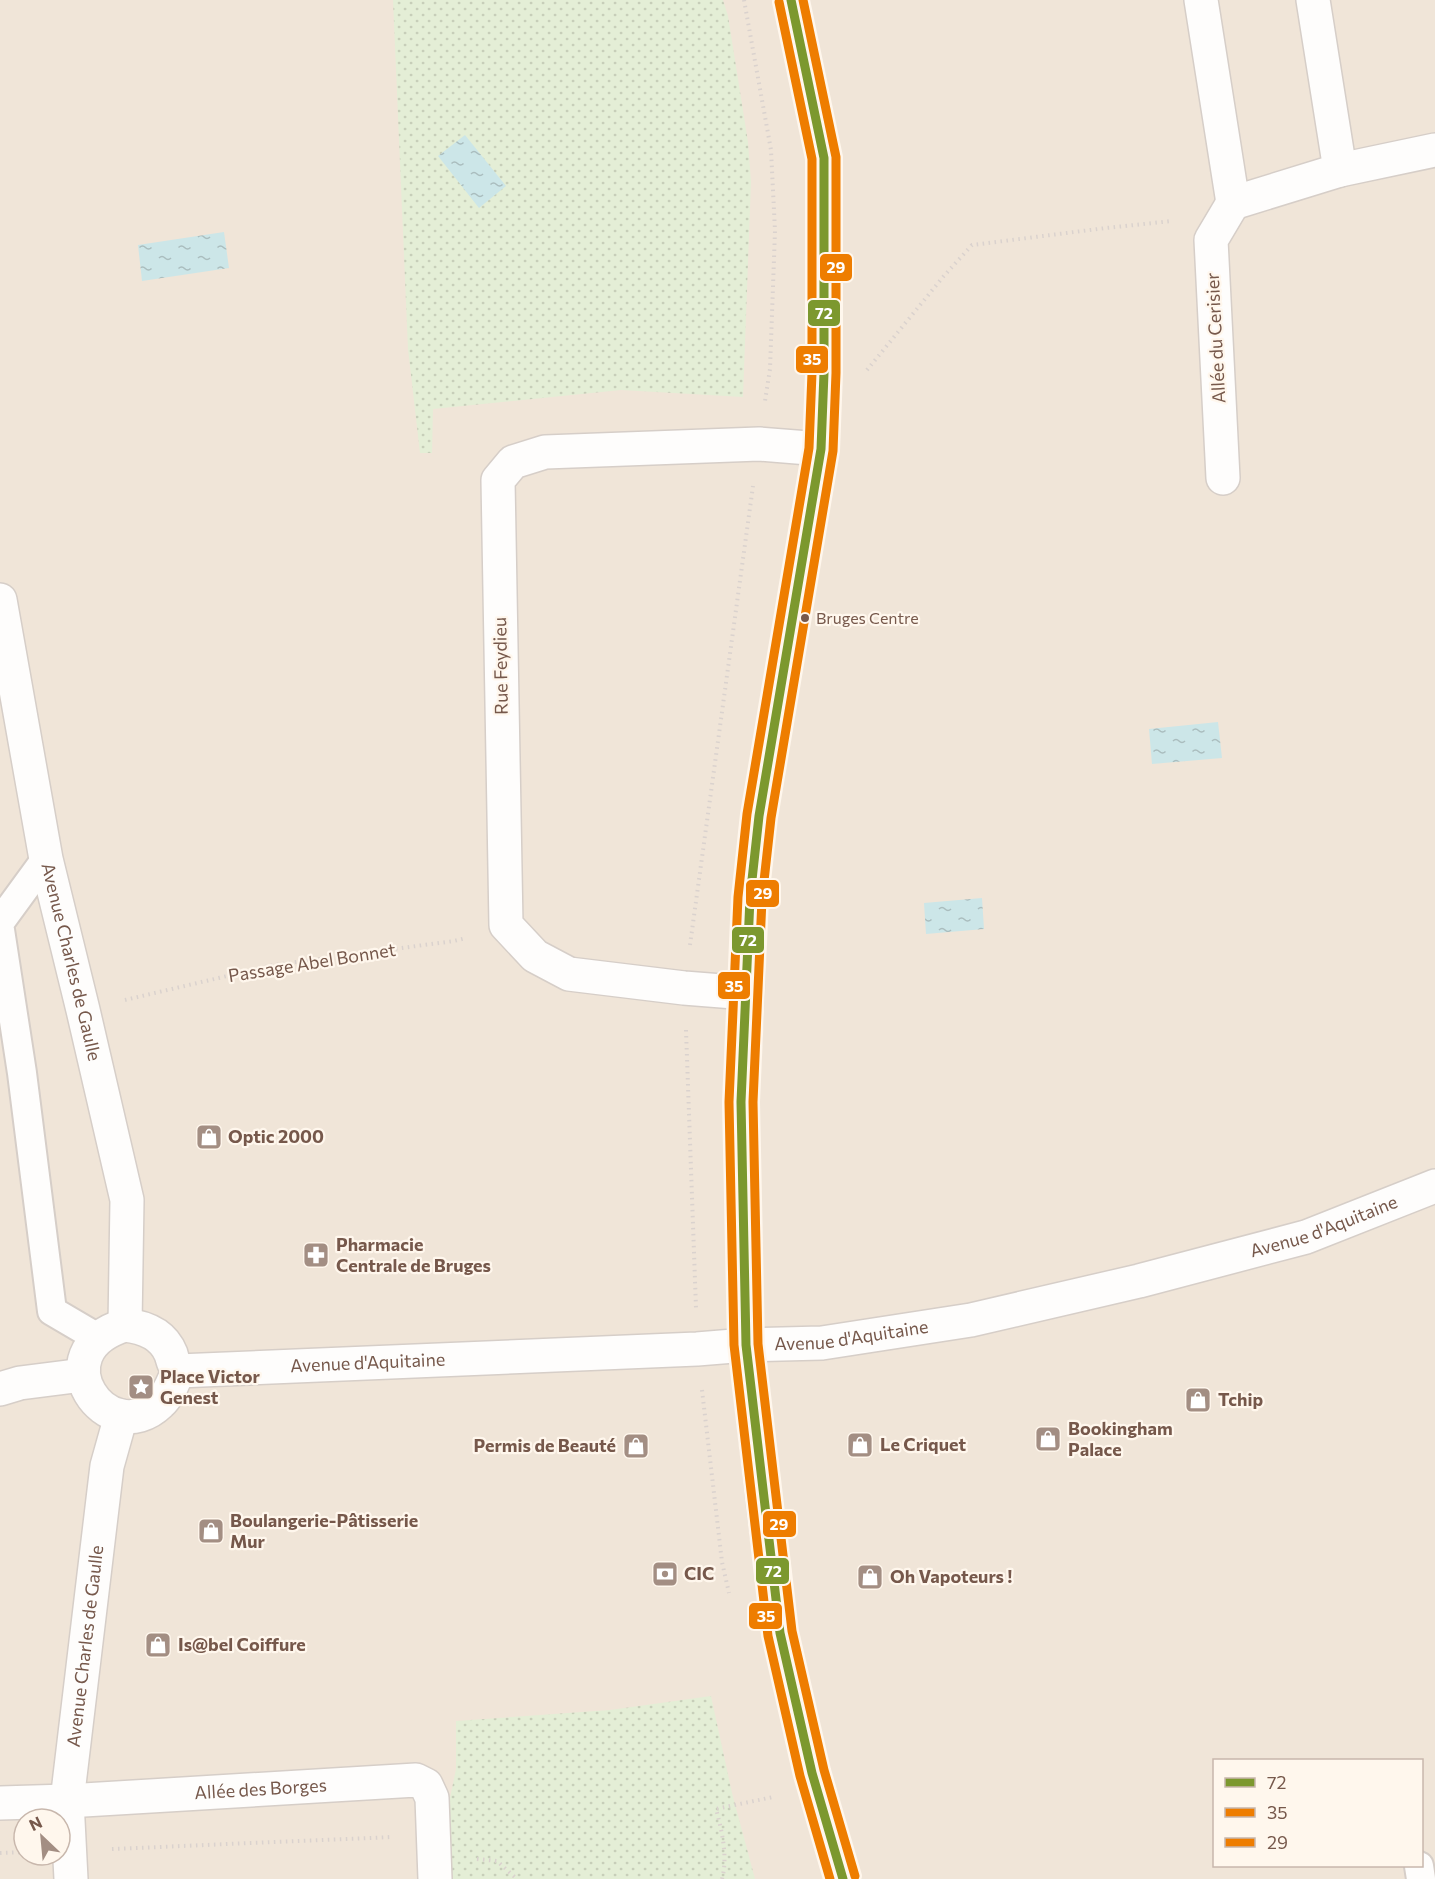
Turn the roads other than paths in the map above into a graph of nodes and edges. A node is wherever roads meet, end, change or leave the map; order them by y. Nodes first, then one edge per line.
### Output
1 (791, 0) edge
2 (1201, 0) edge
3 (1313, 0) edge
4 (1435, 150) edge
5 (1340, 170) junction
6 (1233, 203) junction
7 (821, 449) junction
8 (1223, 478) dead end
9 (0, 600) edge
10 (6, 671) edge
11 (46, 859) junction
12 (0, 922) edge
13 (0, 930) edge
14 (747, 993) junction
15 (1435, 1186) edge
16 (111, 1332) junction
17 (746, 1345) junction
18 (178, 1371) junction
19 (83, 1375) junction
20 (0, 1389) edge
21 (121, 1416) junction
22 (66, 1801) junction
23 (0, 1803) edge
24 (66, 1807) edge
25 (435, 1879) edge
26 (843, 1879) edge

1 - 7 street
2 - 6 street
3 - 5 street
4 - 5 street
5 - 6 street
6 - 8 street, Allée du Cerisier
7 - 14 street
7 - 14 street, Rue Feydieu
9 - 10 street, Avenue Charles de Gaulle
10 - 11 street, Avenue Charles de Gaulle
11 - 12 lane
11 - 16 street, Avenue Charles de Gaulle
13 - 16 lane
14 - 17 street
15 - 17 street, Avenue d'Aquitaine
16 - 18 street
16 - 19 street
17 - 18 street, Avenue d'Aquitaine
17 - 26 street
18 - 21 street
19 - 20 street
19 - 21 street
21 - 22 street, Avenue Charles de Gaulle
22 - 23 street, Allée des Borges
22 - 24 street, Avenue Charles de Gaulle
22 - 25 street, Allée des Borges

